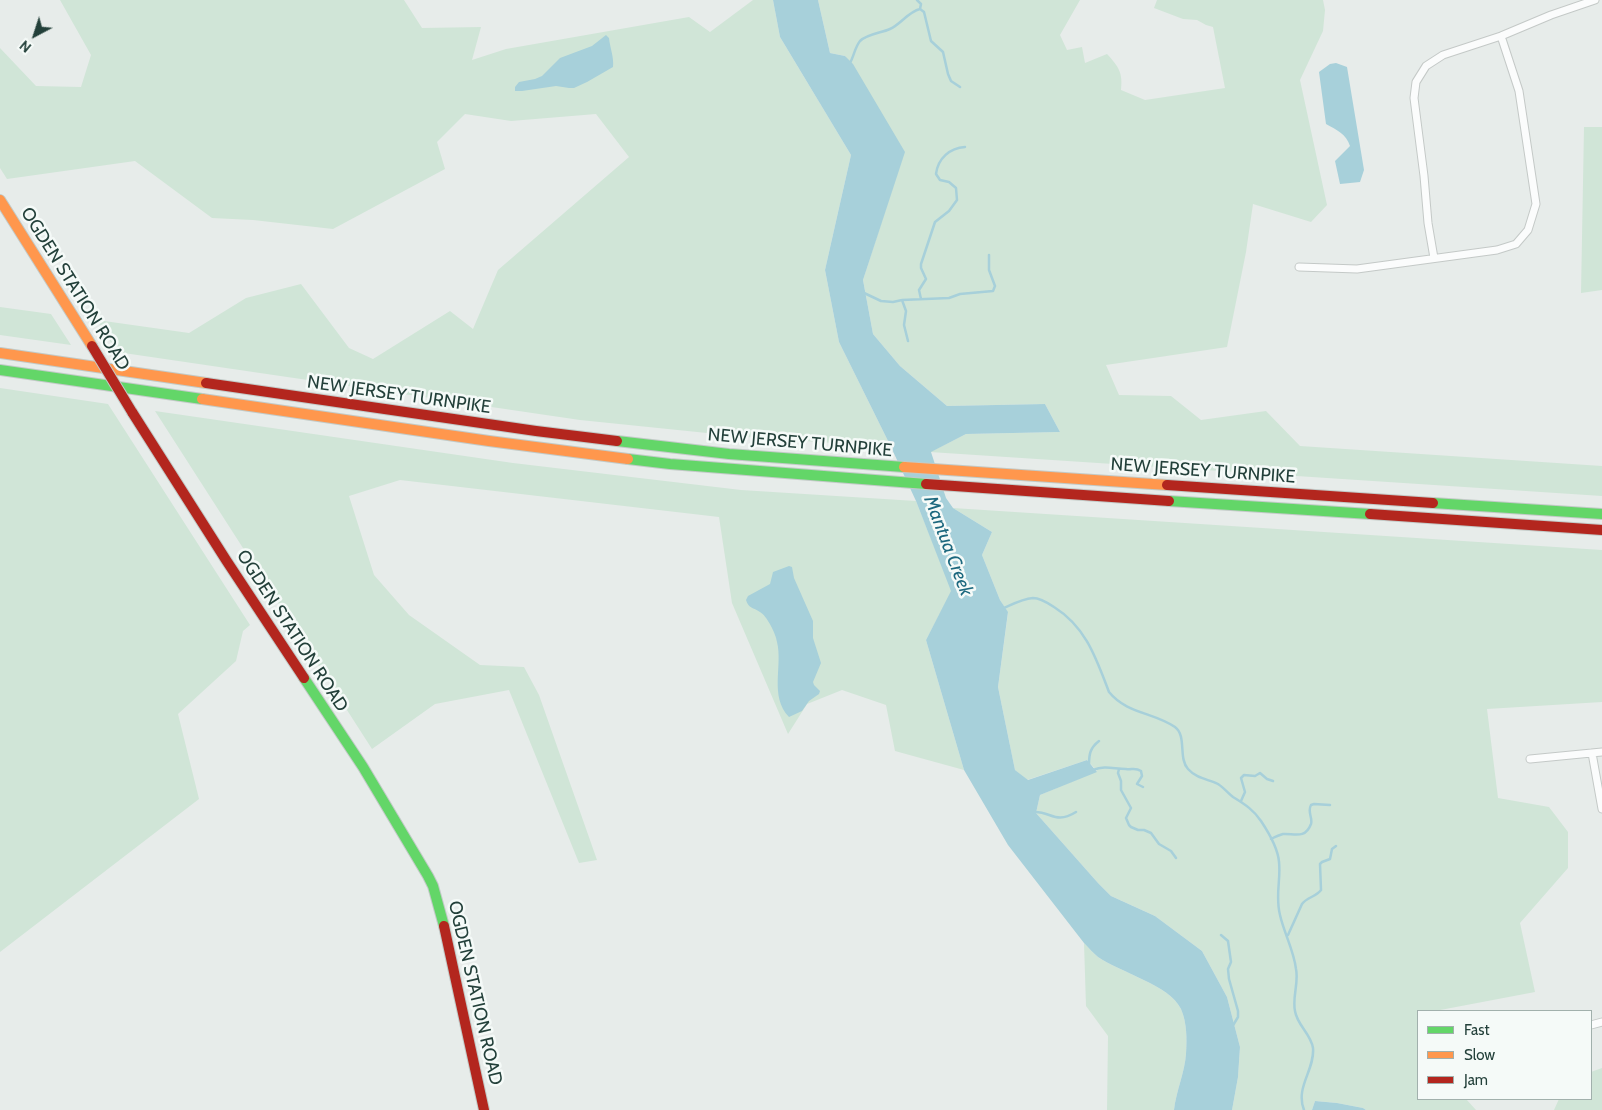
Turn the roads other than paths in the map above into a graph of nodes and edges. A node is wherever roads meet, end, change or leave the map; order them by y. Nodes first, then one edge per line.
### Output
1 (1595, 0) edge
2 (1500, 36) junction
3 (0, 200) edge
4 (1434, 258) junction
5 (1299, 267) dead end
6 (0, 353) edge
7 (0, 370) edge
8 (1602, 514) edge
9 (1602, 530) edge
10 (1602, 752) edge
11 (1592, 753) junction
12 (1530, 759) dead end
13 (1602, 809) edge
14 (484, 1110) edge

1 - 2 street
2 - 4 street
2 - 4 street
3 - 14 main road, OGDEN STATION ROAD, bridge
4 - 5 street
6 - 8 main road, NEW JERSEY TURNPIKE
7 - 9 main road, NEW JERSEY TURNPIKE
10 - 11 street
11 - 12 street
11 - 13 street

